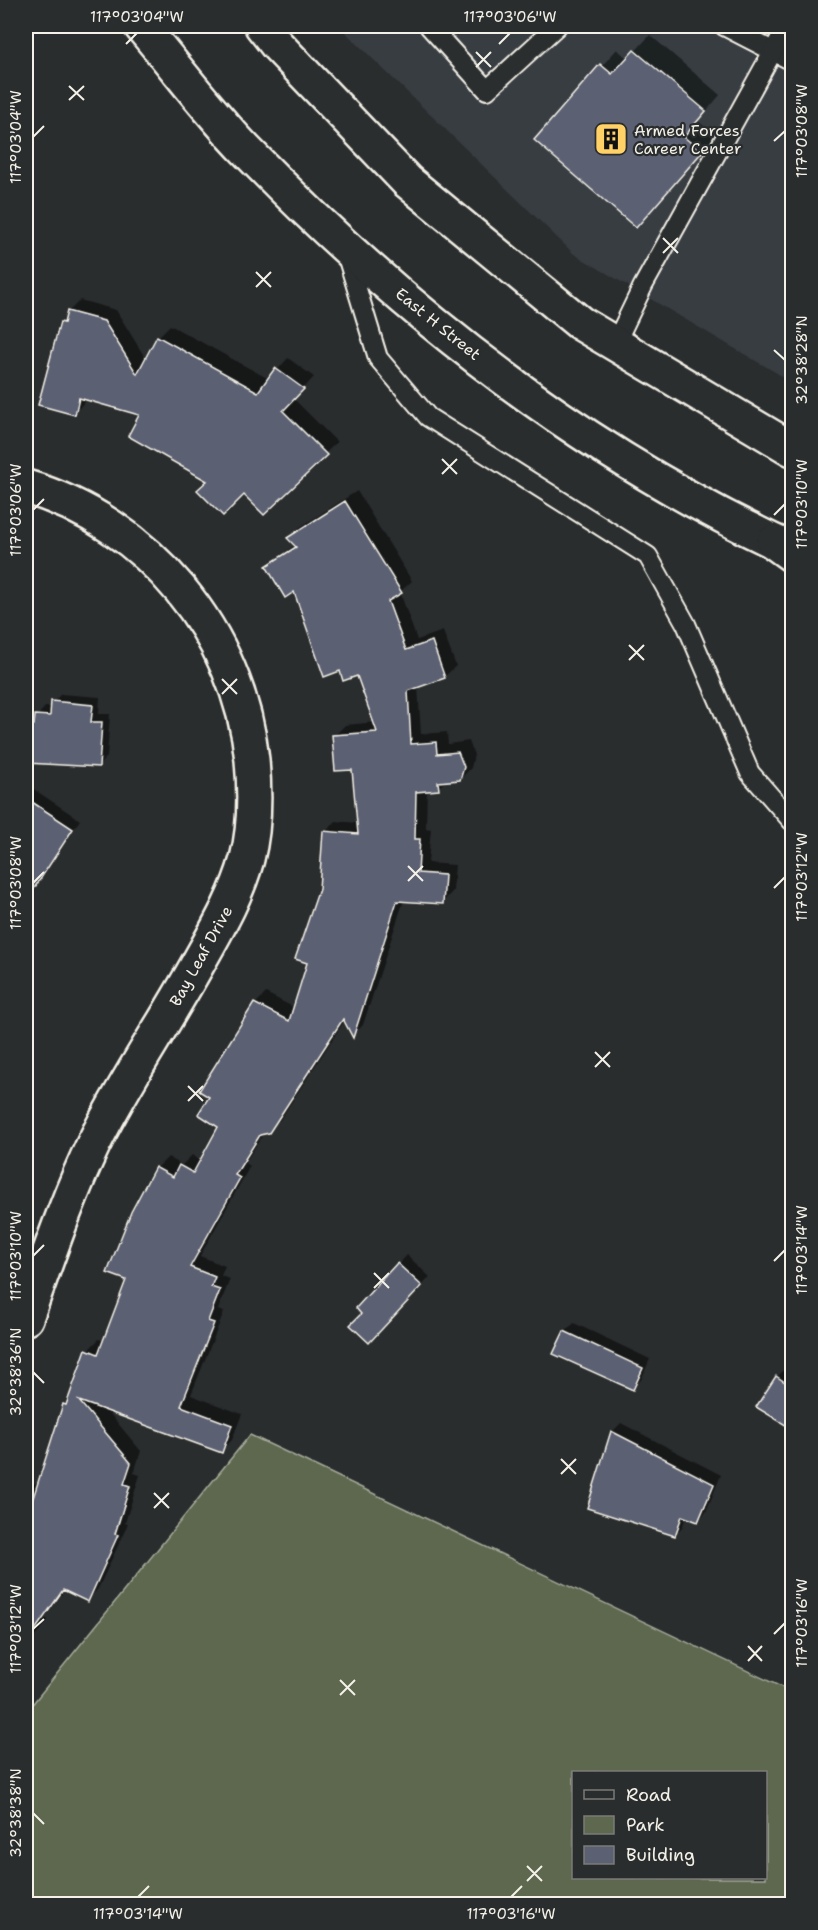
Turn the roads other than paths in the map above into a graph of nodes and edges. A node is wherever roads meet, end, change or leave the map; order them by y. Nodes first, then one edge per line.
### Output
1 (141, 26) edge
2 (262, 26) edge
3 (429, 26) edge
4 (558, 26) edge
5 (724, 26) edge
6 (787, 26) edge
7 (774, 52) junction
8 (792, 61) edge
9 (343, 243) junction
10 (615, 344) junction
11 (792, 449) edge
12 (26, 487) edge
13 (786, 549) edge
14 (792, 820) edge
15 (26, 1318) edge

1 - 9 main road, East H Street
2 - 10 main road
3 - 4 lane
5 - 7 lane
6 - 7 lane
7 - 8 lane
7 - 10 lane
9 - 13 main road, East H Street
9 - 14 lane
10 - 11 main road
12 - 15 main road, Bay Leaf Drive

